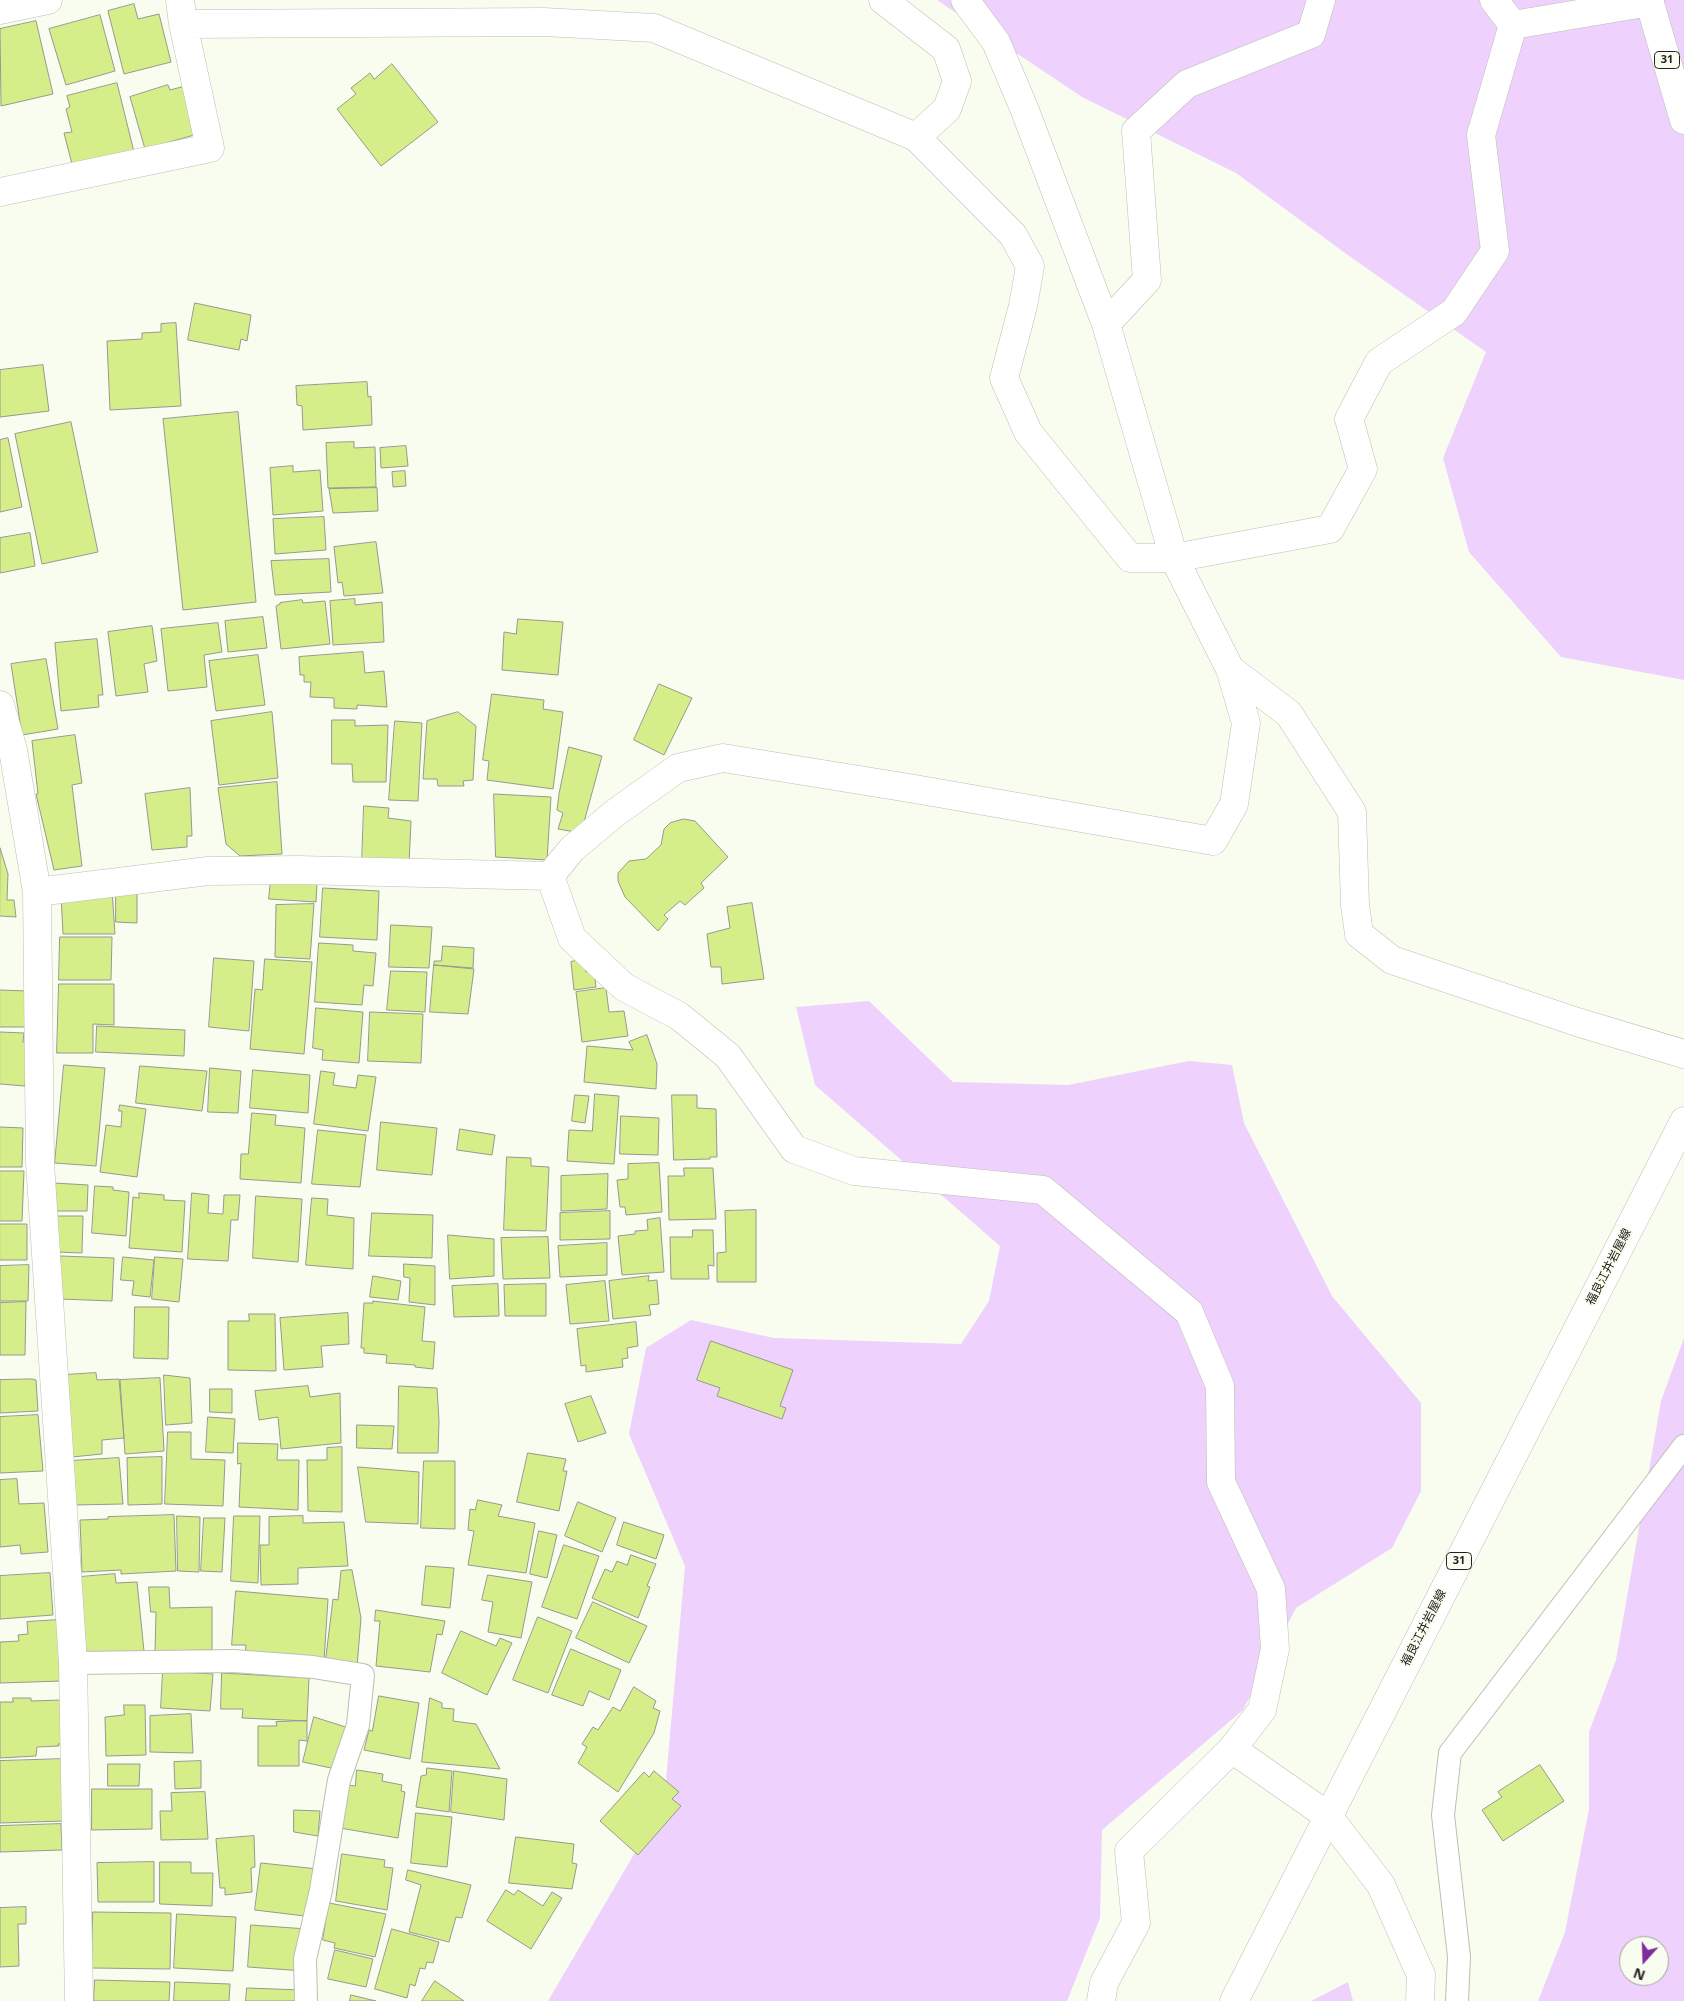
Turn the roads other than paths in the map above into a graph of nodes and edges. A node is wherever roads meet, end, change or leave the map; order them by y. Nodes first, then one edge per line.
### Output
1 (48, 0) edge
2 (883, 0) edge
3 (965, 0) edge
4 (1321, 0) edge
5 (1494, 0) edge
6 (1650, 1) edge
7 (0, 10) edge
8 (182, 12) edge
9 (1513, 25) junction
10 (1684, 120) edge
11 (916, 137) junction
12 (0, 192) edge
13 (1106, 324) junction
14 (1174, 558) junction
15 (1230, 669) junction
16 (0, 705) edge
17 (550, 876) junction
18 (37, 892) junction
19 (1684, 1054) edge
20 (1684, 1121) edge
21 (1684, 1446) edge
22 (73, 1663) junction
23 (1232, 1749) junction
24 (1328, 1816) junction
25 (79, 2001) edge
26 (306, 2001) edge
27 (1101, 2001) edge
28 (1234, 2001) edge
29 (1420, 2001) edge
30 (1457, 2001) edge

1 - 7 street
2 - 11 street
3 - 13 street
4 - 13 street
5 - 9 street
6 - 9 street
6 - 10 street, 31
8 - 11 street
8 - 12 street
9 - 14 street
11 - 14 street
13 - 14 street
14 - 15 street
15 - 17 street
15 - 19 street
16 - 18 street
17 - 18 street
17 - 23 street
18 - 22 street
20 - 24 street, 福良江井岩屋線 / 31
21 - 30 lane
22 - 25 street
22 - 26 lane
23 - 24 street
23 - 27 street
24 - 28 street, 福良江井岩屋線 / 31
24 - 29 street

